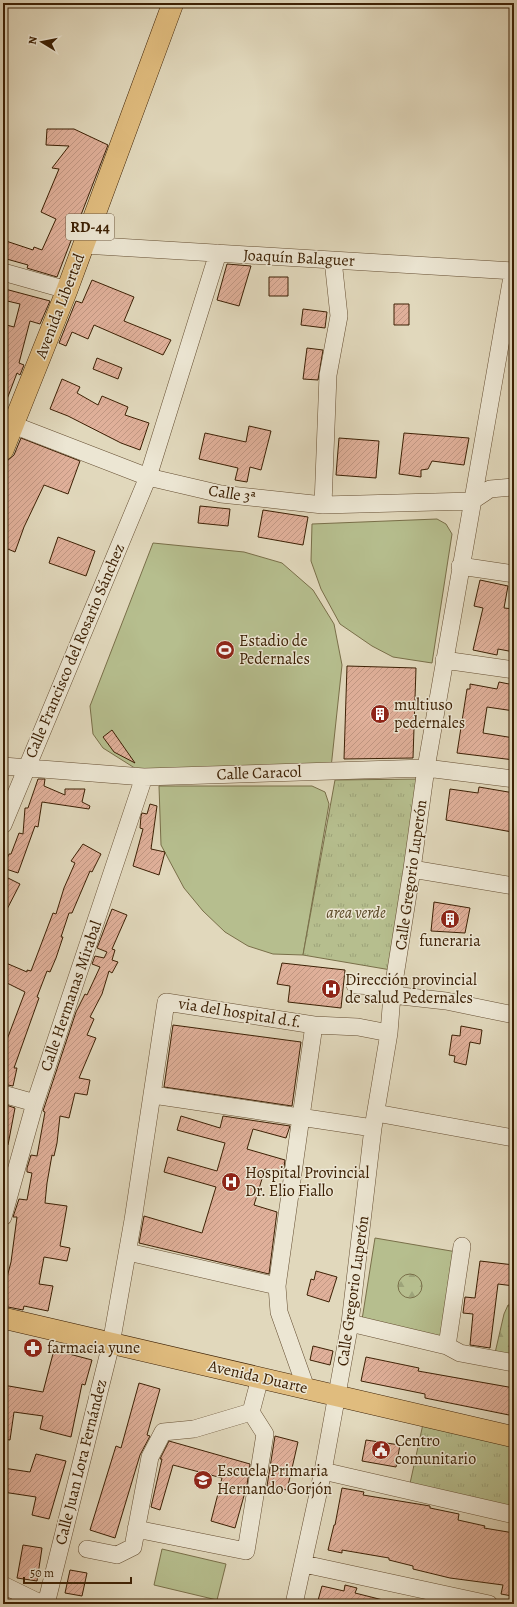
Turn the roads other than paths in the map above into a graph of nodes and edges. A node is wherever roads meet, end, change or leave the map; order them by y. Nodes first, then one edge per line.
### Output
1 (173, 3) edge
2 (83, 245) junction
3 (218, 253) junction
4 (334, 260) junction
5 (513, 271) edge
6 (3, 272) edge
7 (67, 290) junction
8 (8, 422) edge
9 (3, 450) edge
10 (148, 477) junction
11 (514, 487) edge
12 (472, 501) junction
13 (323, 506) junction
14 (460, 566) junction
15 (514, 574) edge
16 (444, 660) junction
17 (514, 670) edge
18 (3, 766) edge
19 (25, 768) junction
20 (426, 768) junction
21 (144, 777) junction
22 (514, 779) edge
23 (3, 825) edge
24 (412, 869) junction
25 (514, 886) edge
26 (355, 985) dead end
27 (394, 991) junction
28 (514, 1015) edge
29 (314, 1025) junction
30 (389, 1033) junction
31 (3, 1094) edge
32 (153, 1095) junction
33 (35, 1103) junction
34 (301, 1117) junction
35 (375, 1120) junction
36 (514, 1138) edge
37 (6, 1194) edge
38 (3, 1217) edge
39 (462, 1246) dead end
40 (128, 1252) junction
41 (277, 1286) junction
42 (3, 1318) edge
43 (350, 1324) junction
44 (111, 1344) junction
45 (447, 1346) junction
46 (514, 1363) edge
47 (260, 1378) junction
48 (306, 1388) junction
49 (338, 1395) junction
50 (251, 1412) junction
51 (514, 1436) edge
52 (323, 1471) junction
53 (514, 1515) edge
54 (136, 1529) junction
55 (87, 1549) dead end
56 (304, 1564) junction
57 (3, 1585) edge
58 (42, 1604) edge
59 (46, 1604) edge
60 (294, 1604) edge
61 (489, 1604) edge

1 - 2 main road, Avenida Libertad / RD-44
2 - 3 street, Joaquín Balaguer
2 - 7 main road, Avenida Libertad / RD-44
3 - 4 street, Joaquín Balaguer
3 - 10 street, Calle Francisco del Rosario Sánchez
4 - 5 street, Joaquín Balaguer
4 - 13 street
5 - 12 street, Calle Gregorio Luperón
6 - 7 street
7 - 8 main road, Avenida Libertad / RD-44
8 - 9 main road, Avenida Libertad / RD-44
8 - 10 street, Calle 3ª
10 - 13 street, Calle 3ª
10 - 19 street, Calle Francisco del Rosario Sánchez
11 - 12 street
12 - 13 street, Calle 3ª
12 - 14 street, Calle Gregorio Luperón
14 - 15 street
14 - 16 street, Calle Gregorio Luperón
16 - 17 street
16 - 20 street, Calle Gregorio Luperón
18 - 19 street, Calle Caracol
19 - 21 street, Calle Caracol
19 - 23 street, Calle Francisco del Rosario Sánchez
20 - 21 street, Calle Caracol
20 - 22 street, Calle Caracol
20 - 24 street, Calle Gregorio Luperón
21 - 33 street, Calle Hermanas Mirabal
24 - 25 street
24 - 27 street, Calle Gregorio Luperón
26 - 27 street
27 - 28 street
27 - 30 street, Calle Gregorio Luperón
29 - 30 street
29 - 32 street, via del hospital d.f.
29 - 34 street, via del hospital d.f.
30 - 35 street, Calle Gregorio Luperón
31 - 33 street
32 - 34 street
32 - 40 street, via del hospital d.f.
33 - 37 street, Calle Hermanas Mirabal
34 - 35 street
34 - 41 street, via del hospital d.f.
35 - 36 street
35 - 43 street, Calle Gregorio Luperón
37 - 38 street, Calle Hermanas Mirabal
39 - 45 street
40 - 41 street
40 - 44 street, via del hospital d.f.
41 - 48 street, via del hospital d.f.
42 - 44 main road, Avenida Duarte
43 - 45 street
43 - 49 street, Calle Gregorio Luperón
44 - 47 main road, Avenida Duarte
44 - 59 street, Calle Juan Lora Fernández
45 - 46 street
47 - 48 main road, Avenida Duarte
47 - 50 street
48 - 49 main road, Avenida Duarte
49 - 51 main road, Avenida Duarte
49 - 52 street, Calle Gregorio Luperón
50 - 54 street
50 - 54 street
52 - 53 street
52 - 56 street, Calle Gregorio Luperón
54 - 55 street
56 - 60 street, Calle Gregorio Luperón
56 - 61 street
57 - 58 street

